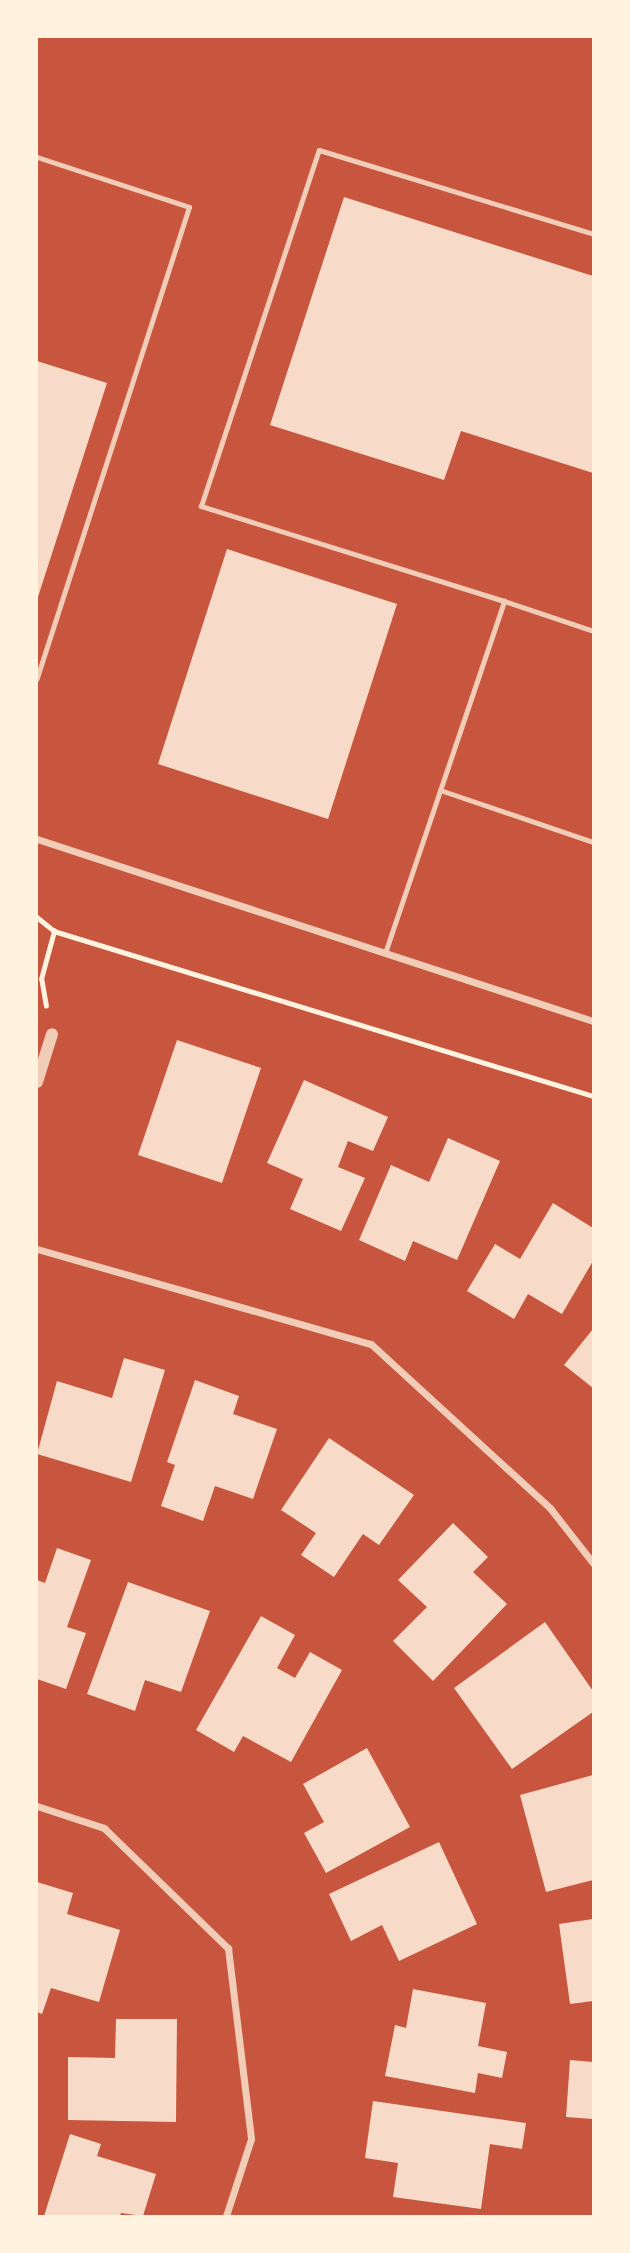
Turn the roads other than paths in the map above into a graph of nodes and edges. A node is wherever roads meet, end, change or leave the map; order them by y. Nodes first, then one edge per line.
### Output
1 (37, 157) edge
2 (593, 234) edge
3 (504, 600) junction
4 (593, 631) edge
5 (37, 679) edge
6 (440, 790) junction
7 (37, 839) edge
8 (593, 842) edge
9 (385, 953) junction
10 (593, 1021) edge
11 (52, 1034) road end
12 (37, 1082) edge
13 (37, 1249) edge
14 (593, 1563) edge
15 (37, 1806) edge
16 (226, 2216) edge

1 - 5 lane
2 - 3 lane
3 - 4 lane
3 - 6 lane
6 - 8 lane
6 - 9 lane
7 - 9 street
9 - 10 street
11 - 12 street
13 - 14 street
15 - 16 street

